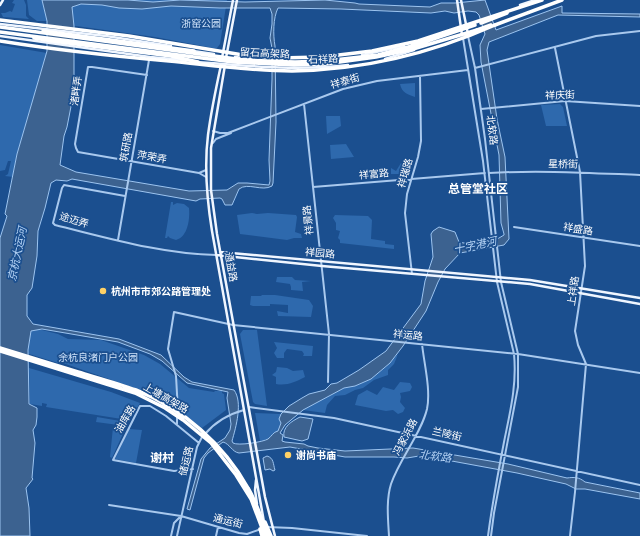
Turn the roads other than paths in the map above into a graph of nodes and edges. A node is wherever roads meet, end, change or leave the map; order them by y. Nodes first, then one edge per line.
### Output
1 (3, 0) edge
2 (232, 0) edge
3 (237, 0) edge
4 (461, 0) edge
5 (535, 0) edge
6 (542, 0) edge
7 (562, 0) edge
8 (567, 0) edge
9 (457, 1) edge
10 (0, 5) edge
11 (523, 7) junction
12 (0, 20) edge
13 (505, 20) junction
14 (0, 24) edge
15 (466, 27) junction
16 (0, 28) edge
17 (461, 29) junction
18 (16, 30) junction
19 (640, 31) edge
20 (0, 32) edge
21 (11, 33) junction
22 (468, 34) junction
23 (0, 36) edge
24 (462, 36) junction
25 (0, 41) edge
26 (412, 47) junction
27 (555, 48) junction
28 (194, 51) junction
29 (405, 53) junction
30 (225, 56) junction
31 (150, 57) junction
32 (198, 62) junction
33 (327, 63) junction
34 (221, 64) junction
35 (225, 64) junction
36 (475, 68) junction
37 (468, 70) junction
38 (147, 75) junction
39 (420, 76) junction
40 (565, 101) junction
41 (304, 104) junction
42 (640, 106) edge
43 (213, 108) junction
44 (481, 109) junction
45 (216, 116) junction
46 (213, 131) junction
47 (234, 131) junction
48 (212, 145) junction
49 (78, 152) joint
50 (132, 162) junction
51 (206, 170) junction
52 (489, 172) junction
53 (580, 172) junction
54 (199, 173) junction
55 (485, 173) junction
56 (640, 175) edge
57 (206, 177) junction
58 (412, 179) junction
59 (313, 187) junction
60 (125, 196) junction
61 (514, 227) dead end
62 (584, 238) junction
63 (118, 240) junction
64 (640, 246) edge
65 (220, 251) junction
66 (216, 255) junction
67 (222, 256) junction
68 (321, 262) junction
69 (322, 266) junction
70 (411, 269) junction
71 (412, 274) junction
72 (496, 277) junction
73 (501, 278) junction
74 (497, 282) junction
75 (501, 282) junction
76 (582, 289) junction
77 (581, 293) junction
78 (640, 298) edge
79 (640, 304) edge
80 (229, 324) junction
81 (233, 325) junction
82 (329, 334) junction
83 (422, 344) junction
84 (0, 348) edge
85 (0, 352) edge
86 (514, 354) junction
87 (518, 354) junction
88 (586, 364) junction
89 (640, 373) edge
90 (328, 382) dead end
91 (249, 407) junction
92 (244, 410) junction
93 (177, 424) junction
94 (415, 435) junction
95 (199, 443) junction
96 (502, 455) junction
97 (505, 455) junction
98 (193, 469) junction
99 (500, 472) junction
100 (577, 472) junction
101 (256, 475) junction
102 (640, 485) edge
103 (109, 505) dead end
104 (181, 516) junction
105 (272, 526) junction
106 (218, 527) junction
107 (265, 527) junction
108 (261, 529) junction
109 (171, 536) edge
110 (177, 536) edge
111 (216, 536) edge
112 (265, 536) edge
113 (275, 536) edge
114 (367, 536) edge
115 (389, 536) edge
116 (489, 536) edge
117 (570, 536) edge

1 - 10 main road
2 - 30 main road, 通益路
3 - 30 main road, 通益路
4 - 15 main road
5 - 15 main road, 石祥路, bridge
6 - 11 highway, 留石高架路, bridge
7 - 13 highway, 留石高架路
8 - 22 main road, 石祥路, bridge
9 - 17 main road
11 - 12 highway, 留石高架路, bridge
11 - 26 highway, 留石高架路, bridge
13 - 25 highway, 留石高架路, bridge
13 - 26 highway, 留石高架路, bridge
14 - 28 main road, 石祥路, bridge
15 - 17 main road, 石祥路
15 - 22 main road
16 - 18 highway, 留石高架路, bridge
17 - 24 main road
17 - 26 main road, 石祥路
18 - 28 highway, bridge
18 - 33 highway, 留石高架路, bridge
19 - 27 street
20 - 21 highway, 留石高架路, bridge
21 - 32 highway, bridge
21 - 33 highway, 留石高架路, bridge
22 - 24 main road, 石祥路
22 - 36 street, 北软路
23 - 31 main road, 石祥路
24 - 29 main road, 石祥路
24 - 37 street, 北软路
26 - 30 main road, 石祥路, bridge
26 - 33 highway, 留石高架路
26 - 33 highway, 留石高架路
27 - 36 street
27 - 40 street, 上祥路
28 - 30 main road, 石祥路
29 - 33 highway
29 - 35 main road, 石祥路, bridge
30 - 34 main road, 通益路
30 - 35 main road, 通益路
31 - 32 main road, 石祥路
31 - 38 street, 筑研路
32 - 34 main road, 石祥路
34 - 35 main road, 石祥路
34 - 43 main road, 通益路
35 - 45 main road, 通益路
36 - 44 street, 北软路
37 - 39 street, 祥泰街
37 - 55 street, 北软路
38 - 49 street, 渚畔弄
38 - 50 street, 筑研路
39 - 41 street, 祥泰街
39 - 58 street, 祥瑞路
40 - 42 street, 祥庆街
40 - 44 street, 祥庆街
40 - 53 street, 上祥路
41 - 47 street, 祥泰街
41 - 59 street, 祥景路
43 - 45 main road
43 - 51 main road, 通益路
44 - 52 street, 北软路
45 - 46 main road, 通益路
46 - 47 street, 祥泰街
46 - 48 main road, 通益路
47 - 48 street, 祥泰街
48 - 65 main road, 通益路
49 - 50 street, 萍荣弄
50 - 54 street, 萍荣弄
50 - 60 street, 筑研路
51 - 54 street
51 - 57 main road, 通益路
52 - 53 street, 星桥街
52 - 55 street, 星桥街
52 - 73 street, 北软路
53 - 56 street, 星桥街
53 - 62 street, 上祥路
54 - 57 street, 萍荣弄
55 - 58 street, 祥富路
55 - 72 street, 北软路
57 - 66 main road, 通益路
58 - 59 street, 祥富路
58 - 70 street, 祥瑞路
59 - 68 street, 祥景路
60 - 63 street, 筑研路
60 - 63 street, 途迈弄
61 - 62 street, 祥盛路
62 - 64 street, 祥盛路
62 - 76 street, 上祥路
63 - 66 street, 祥园路
65 - 66 main road
65 - 67 main road, 通益路
65 - 68 main road, 祥园路
66 - 67 main road, 祥园路
66 - 80 main road, 通益路
67 - 69 main road, 祥园路
67 - 81 main road, 通益路
68 - 69 street, 祥景路
68 - 70 main road, 祥园路
69 - 71 main road, 祥园路
69 - 82 street, 祥景路
70 - 71 street, 祥瑞路
70 - 72 main road, 祥园路
71 - 74 main road, 祥园路
72 - 73 main road
72 - 74 street, 北软路
73 - 75 street, 北软路
73 - 76 main road
74 - 75 main road
74 - 86 street, 北软路
75 - 77 main road
75 - 87 street, 北软路
76 - 77 street, 上祥路
76 - 78 main road
77 - 79 main road
77 - 88 street, 上祥路
80 - 81 street, 祥运路
80 - 92 main road, 通益路
80 - 93 street, 祥运路
81 - 82 street, 祥运路
81 - 91 main road, 通益路
82 - 83 street, 祥运路
82 - 90 street, 祥景路
83 - 86 street, 祥运路
83 - 94 street, 冯家浜路
84 - 112 highway, 上塘高架路, bridge
85 - 112 highway, 上塘高架路, bridge
86 - 87 street, 祥运路
86 - 96 street, 北软路
87 - 88 street, 祥运路
87 - 97 street, 北软路
88 - 89 street, 祥运路
88 - 100 street, 上祥路
91 - 94 street, 兰陵街
91 - 105 main road, 通益路
92 - 95 street, 储运路
92 - 101 main road, 通益路
93 - 95 street, 油库路
93 - 98 street, 油库路
94 - 96 street, 兰陵街
94 - 115 street, 冯家浜路
95 - 98 street, 储运路
96 - 97 street, 兰陵街
96 - 99 street, 北软路
97 - 99 street, 北软路
97 - 100 street, 兰陵街
98 - 104 street, 储运路
99 - 116 street, 北软路
100 - 102 street, 兰陵街
100 - 117 street, 上祥路
101 - 107 main road, 通益路
101 - 108 main road
103 - 104 street, 通运街
104 - 106 street, 通运街
104 - 109 street
104 - 110 street
105 - 107 street, 通运街
105 - 113 main road, 通益路
105 - 114 street, 通运街
106 - 108 street, 通运街
106 - 111 street
107 - 108 street, 通运街
107 - 112 main road, 通益路
108 - 112 main road

